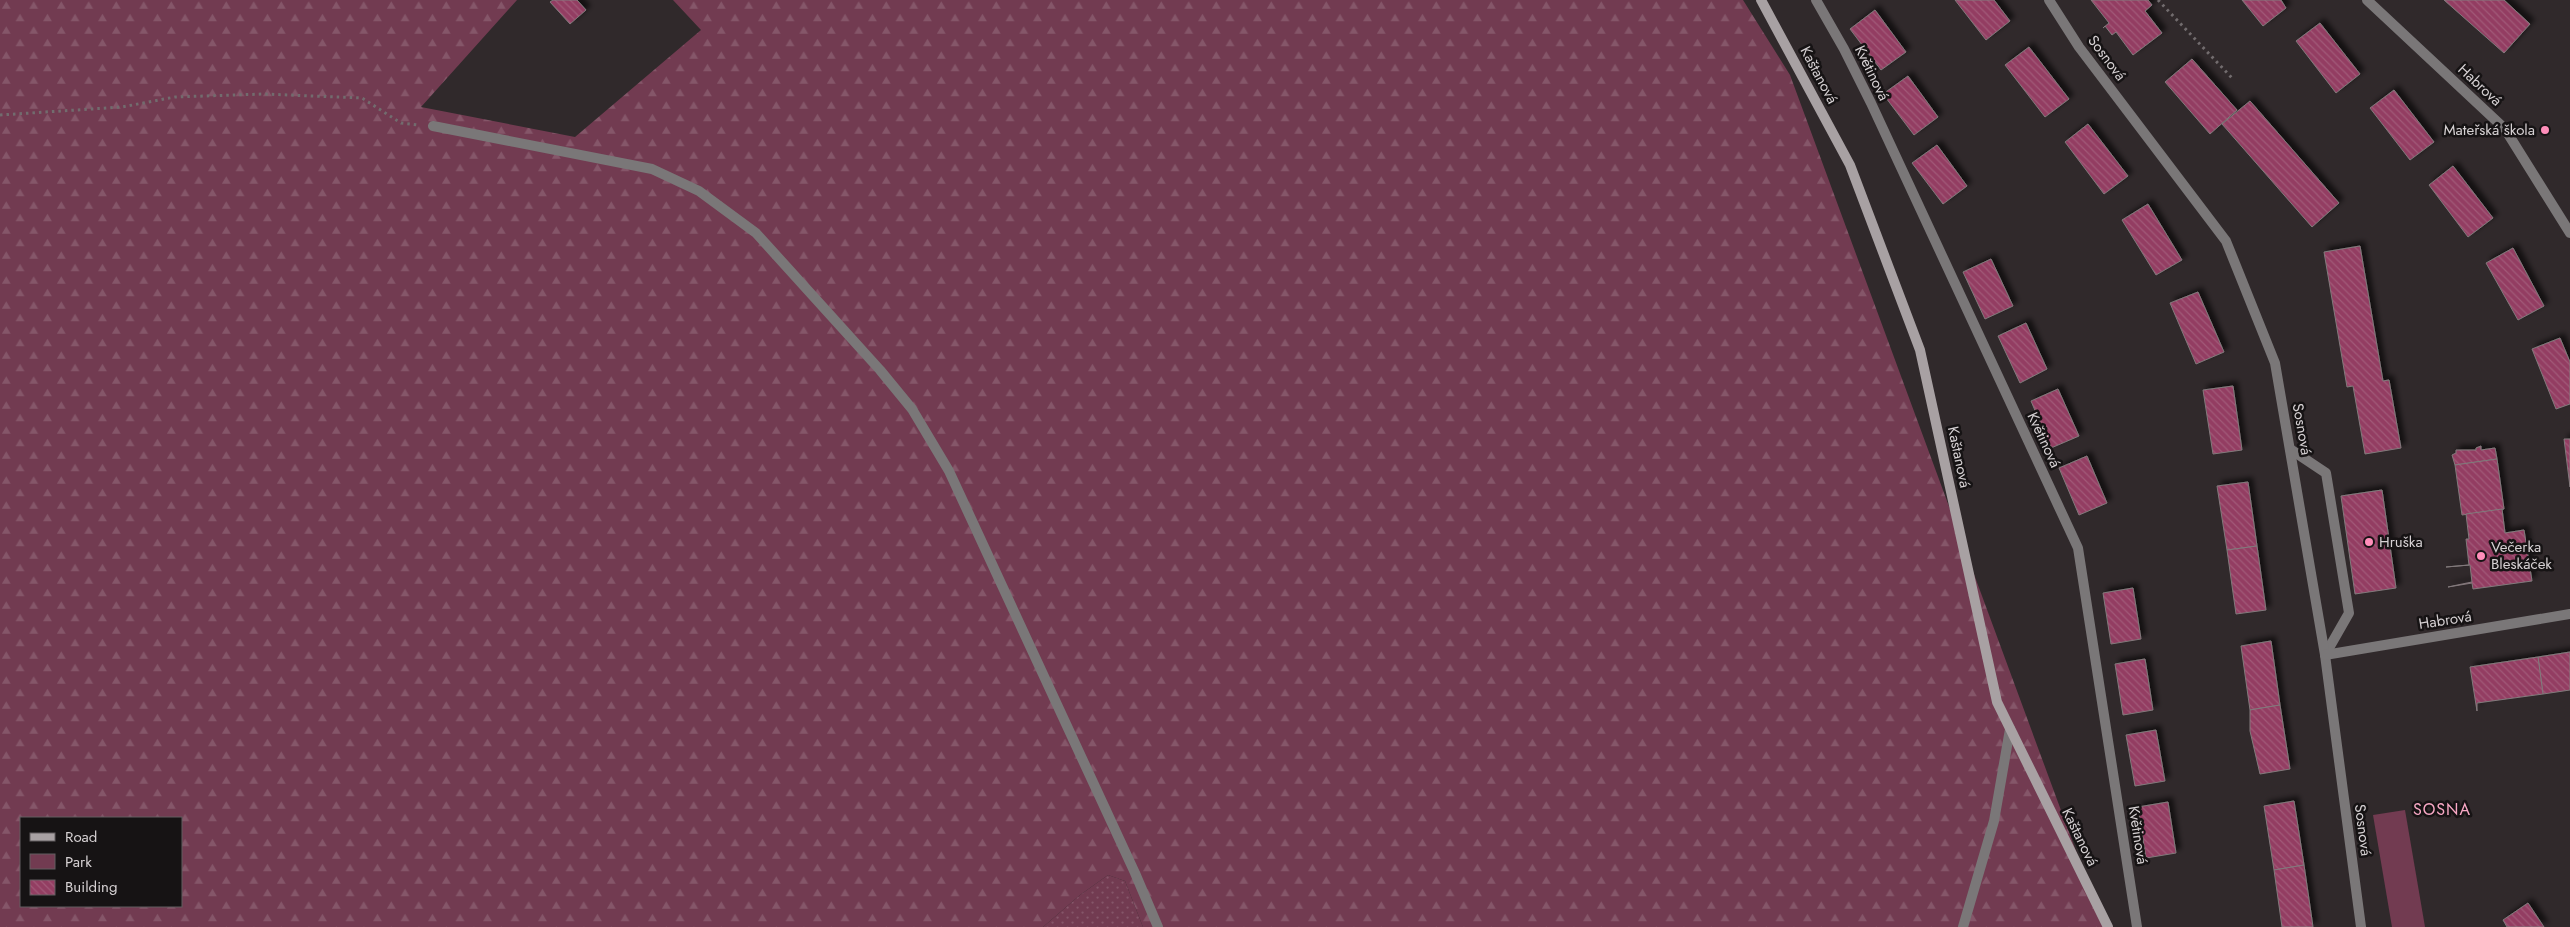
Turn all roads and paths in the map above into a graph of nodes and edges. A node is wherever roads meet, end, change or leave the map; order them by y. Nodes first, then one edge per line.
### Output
1 (1761, 0) edge
2 (1816, 0) edge
3 (2050, 0) edge
4 (2158, 0) edge
5 (2367, 0) edge
6 (2232, 78) dead end
7 (0, 115) edge
8 (433, 126) joint
9 (2570, 233) edge
10 (2290, 448) junction
11 (2570, 614) edge
12 (2325, 655) junction
13 (2010, 729) junction
14 (1158, 927) edge
15 (1963, 927) edge
16 (2108, 927) edge
17 (2137, 927) edge
18 (2361, 927) edge

1 - 13 street, Kaštanová
2 - 17 street, Květinová
3 - 10 street, Sosnová
4 - 6 path
5 - 9 street, Habrová
7 - 8 path
8 - 14 street
10 - 12 street, Sosnová
10 - 12 street
11 - 12 street, Habrová
12 - 18 street, Sosnová
13 - 15 street
13 - 16 street, Kaštanová

